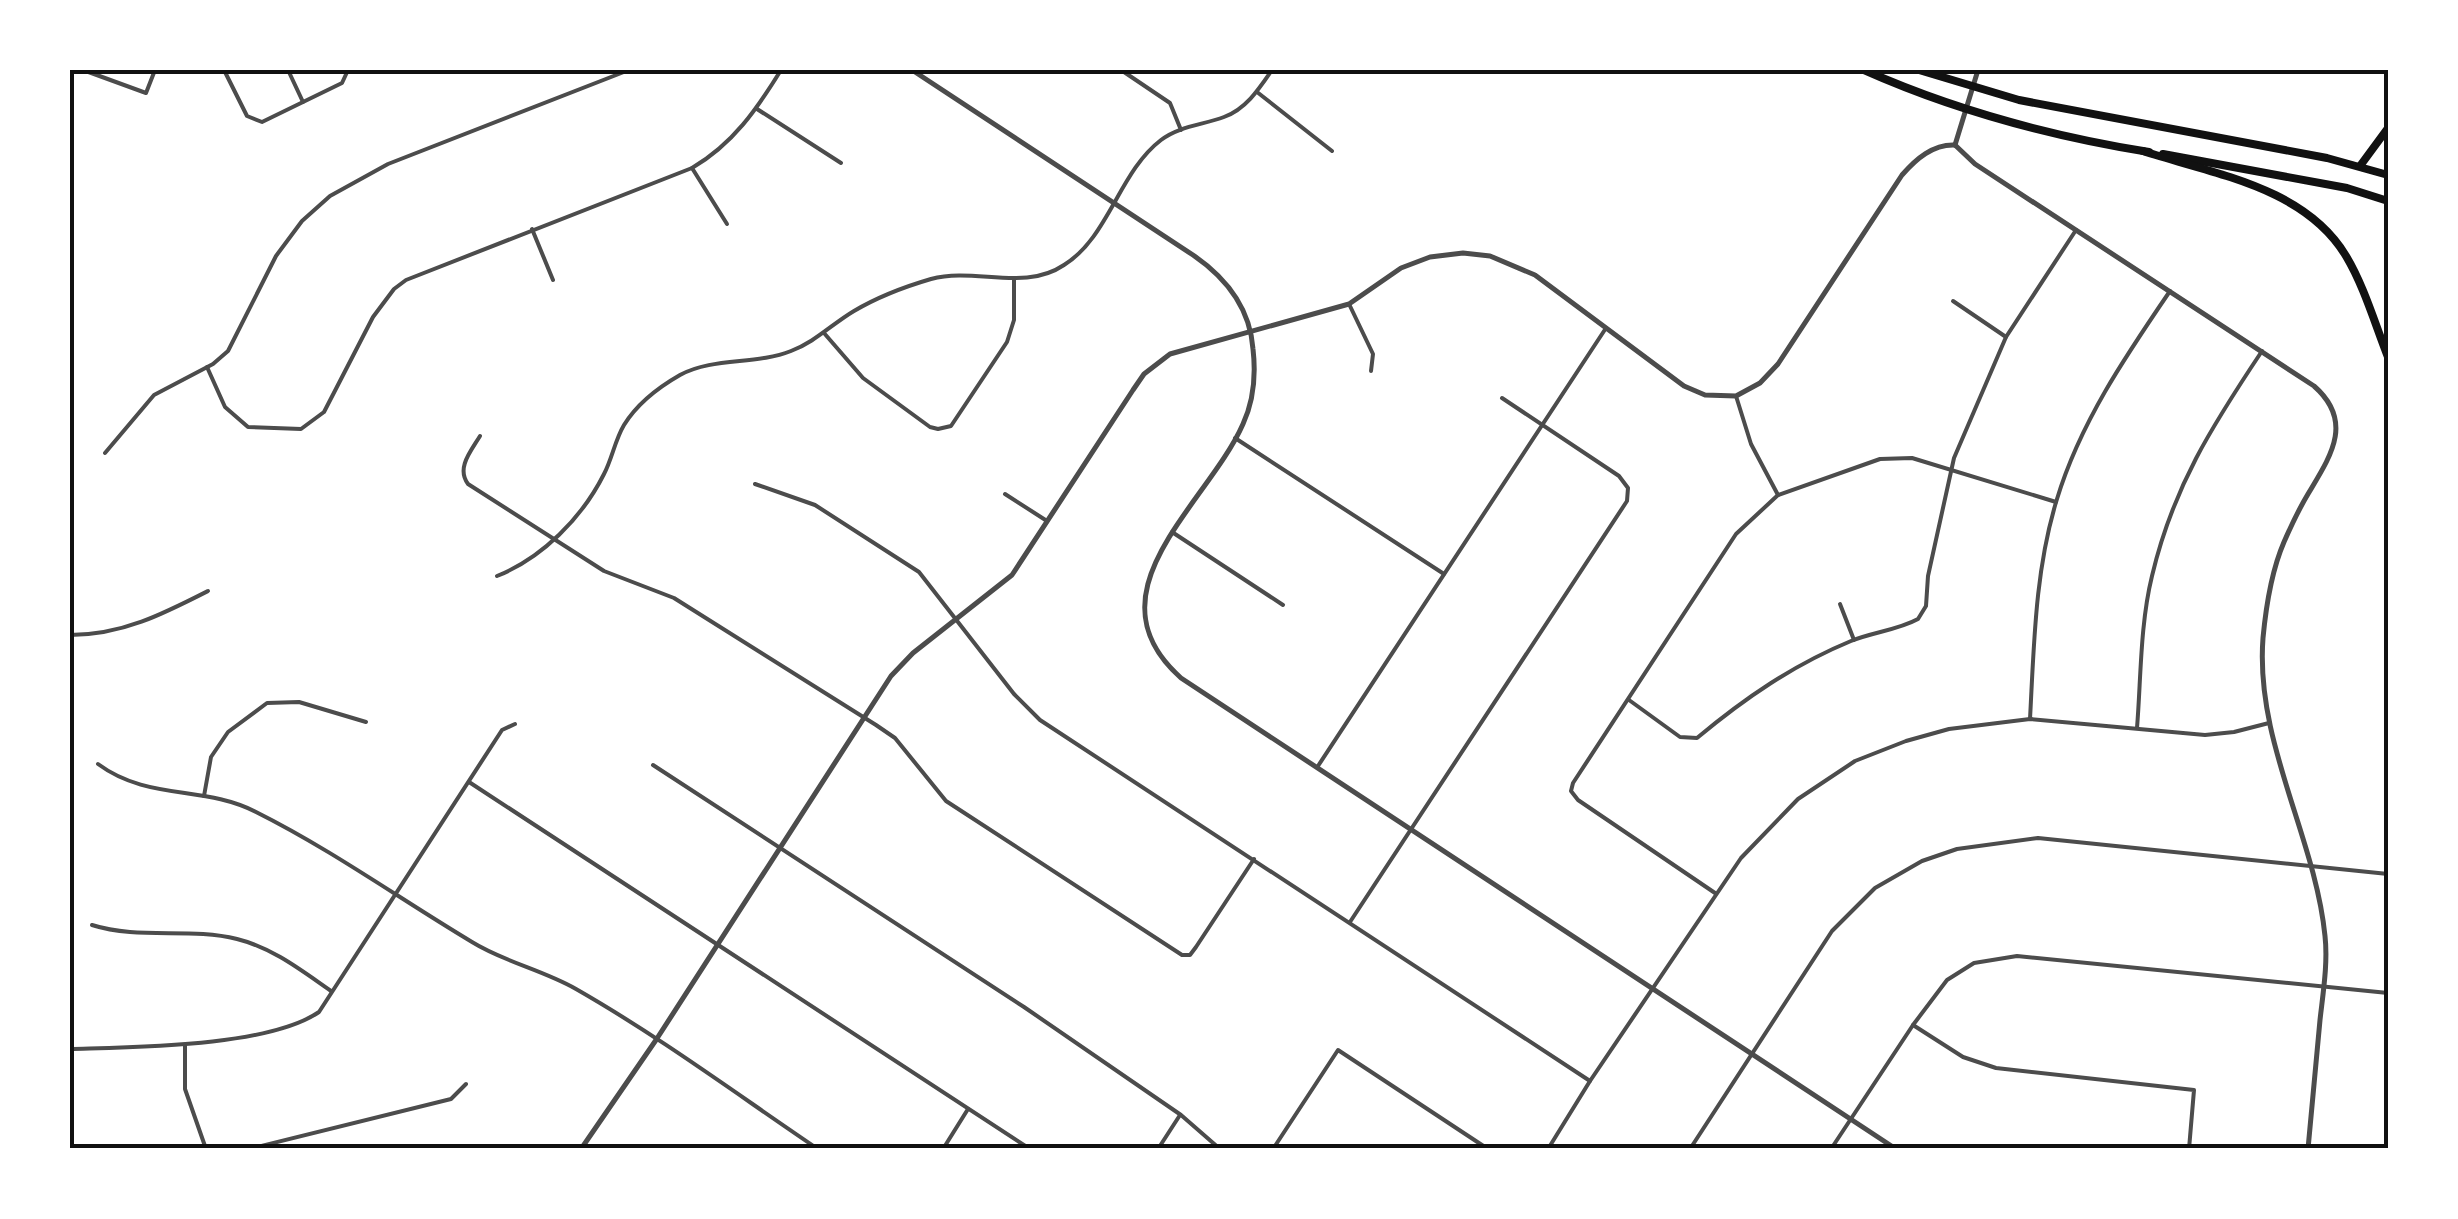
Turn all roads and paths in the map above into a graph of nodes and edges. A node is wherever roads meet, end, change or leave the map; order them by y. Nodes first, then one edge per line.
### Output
1 (83, 70) edge
2 (155, 70) edge
3 (224, 70) edge
4 (288, 70) edge
5 (348, 70) edge
6 (629, 70) edge
7 (781, 70) edge
8 (912, 70) edge
9 (1121, 70) edge
10 (1272, 70) edge
11 (1864, 70) edge
12 (1919, 70) edge
13 (1978, 70) edge
14 (92, 71) edge
15 (1975, 89) junction
16 (1257, 92) junction
17 (303, 102) junction
18 (757, 109) junction
19 (1967, 110) junction
20 (2388, 128) edge
21 (1181, 130) junction
22 (1955, 146) junction
23 (1332, 151) dead end
24 (2143, 151) junction
25 (841, 163) dead end
26 (2360, 166) junction
27 (692, 168) junction
28 (2388, 175) edge
29 (2388, 201) edge
30 (1115, 202) junction
31 (726, 224) dead end
32 (532, 229) junction
33 (2076, 230) junction
34 (1014, 279) junction
35 (554, 280) dead end
36 (2170, 291) junction
37 (1953, 301) dead end
38 (1349, 304) junction
39 (1606, 328) junction
40 (1251, 331) junction
41 (824, 332) junction
42 (2006, 338) junction
43 (2262, 351) junction
44 (2388, 357) edge
45 (207, 366) junction
46 (1371, 371) dead end
47 (1736, 396) junction
48 (1502, 398) dead end
49 (1542, 425) junction
50 (480, 436) dead end
51 (1235, 438) junction
52 (106, 452) dead end
53 (1951, 470) junction
54 (755, 484) dead end
55 (1004, 494) dead end
56 (1778, 495) junction
57 (2056, 502) junction
58 (1048, 522) junction
59 (1172, 532) junction
60 (555, 540) junction
61 (1444, 574) junction
62 (497, 576) dead end
63 (208, 590) dead end
64 (1840, 604) dead end
65 (1283, 606) dead end
66 (958, 620) junction
67 (70, 635) edge
68 (1854, 640) junction
69 (1628, 700) junction
70 (864, 717) junction
71 (2030, 719) junction
72 (366, 722) dead end
73 (2269, 723) junction
74 (515, 724) dead end
75 (2137, 728) junction
76 (98, 764) dead end
77 (653, 765) dead end
78 (1318, 766) junction
79 (468, 782) junction
80 (204, 796) junction
81 (1411, 827) junction
82 (781, 848) junction
83 (1254, 859) junction
84 (2308, 866) junction
85 (2388, 874) edge
86 (1715, 893) junction
87 (397, 895) junction
88 (1350, 922) junction
89 (92, 925) dead end
90 (718, 945) junction
91 (2324, 986) junction
92 (1653, 987) junction
93 (332, 992) junction
94 (2388, 993) edge
95 (1912, 1025) junction
96 (656, 1040) junction
97 (185, 1045) junction
98 (70, 1049) edge
99 (1752, 1052) junction
100 (1590, 1081) junction
101 (466, 1084) dead end
102 (968, 1109) junction
103 (1181, 1115) junction
104 (1851, 1119) junction
105 (206, 1149) edge
106 (249, 1149) edge
107 (581, 1149) edge
108 (818, 1149) edge
109 (942, 1149) edge
110 (1030, 1149) edge
111 (1158, 1149) edge
112 (1220, 1149) edge
113 (1273, 1149) edge
114 (1488, 1149) edge
115 (1548, 1149) edge
116 (1690, 1149) edge
117 (1831, 1149) edge
118 (1896, 1149) edge
119 (2189, 1149) edge
120 (2308, 1149) edge

1 - 14 street
2 - 14 street
3 - 17 street
4 - 17 street
5 - 17 street
6 - 45 street
7 - 18 street
8 - 30 street
9 - 21 street
10 - 16 street
11 - 19 main road
12 - 15 main road
13 - 15 street
15 - 19 street
15 - 26 main road
16 - 21 street
16 - 23 street
18 - 25 street
18 - 27 street
19 - 22 street
19 - 24 main road
20 - 26 main road
21 - 30 street
22 - 33 street
22 - 47 street
24 - 29 main road
24 - 44 main road
26 - 28 main road
27 - 31 street
27 - 32 street
30 - 34 street
30 - 40 street
32 - 35 street
32 - 45 street
33 - 36 street
33 - 42 street
34 - 41 street
34 - 41 street
36 - 43 street
36 - 57 street
37 - 42 street
38 - 39 street
38 - 40 street
38 - 46 street
39 - 47 street
39 - 49 street
40 - 51 street
40 - 58 street
41 - 60 street
42 - 53 street
43 - 73 street
43 - 75 street
45 - 52 street
47 - 56 street
48 - 49 street
49 - 61 street
49 - 81 street
50 - 60 street
51 - 59 street
51 - 61 street
53 - 56 street
53 - 57 street
53 - 68 street
54 - 66 street
55 - 58 street
56 - 69 street
57 - 71 street
58 - 66 street
59 - 65 street
59 - 78 street
60 - 62 street
60 - 70 street
61 - 78 street
63 - 67 street
64 - 68 street
66 - 70 street
66 - 83 street
68 - 69 street
69 - 86 street
70 - 82 street
70 - 83 street
71 - 75 street
71 - 86 street
72 - 80 street
73 - 75 street
73 - 84 street
74 - 79 street
76 - 80 street
77 - 82 street
78 - 81 street
79 - 87 street
79 - 90 street
80 - 87 street
81 - 88 street
81 - 92 street
82 - 90 street
82 - 103 street
83 - 88 street
84 - 85 street
84 - 91 street
84 - 99 street
86 - 92 street
87 - 93 street
87 - 96 street
88 - 100 street
89 - 93 street
90 - 96 street
90 - 102 street
91 - 94 street
91 - 95 street
91 - 120 street
92 - 99 street
92 - 100 street
93 - 97 street
95 - 104 street
95 - 119 street
96 - 107 street
96 - 108 street
97 - 98 street
97 - 105 street
99 - 104 street
99 - 116 street
100 - 115 street
101 - 106 street
102 - 109 street
102 - 110 street
103 - 111 street
103 - 112 street
104 - 117 street
104 - 118 street
113 - 114 street

